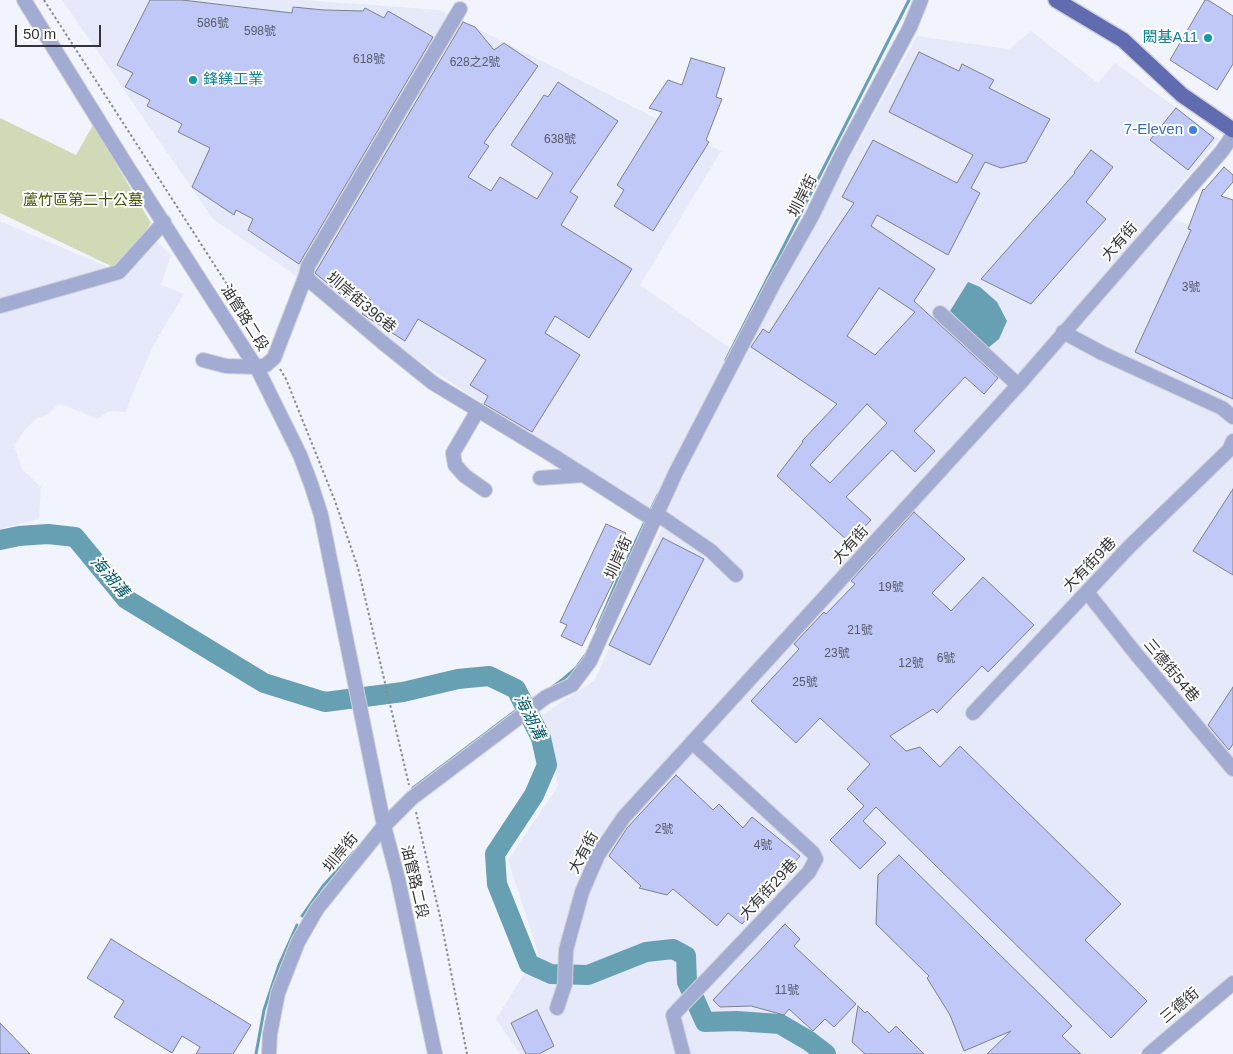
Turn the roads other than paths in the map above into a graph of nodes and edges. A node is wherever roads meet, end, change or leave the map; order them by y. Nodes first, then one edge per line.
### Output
1 (24, 0) edge
2 (921, 0) edge
3 (1056, 0) edge
4 (460, 9) dead end
5 (1233, 130) edge
6 (1233, 135) edge
7 (164, 222) junction
8 (306, 274) junction
9 (0, 306) edge
10 (940, 313) dead end
11 (1063, 332) junction
12 (203, 360) dead end
13 (256, 367) junction
14 (1018, 385) junction
15 (478, 410) junction
16 (1233, 417) edge
17 (1233, 441) edge
18 (584, 475) junction
19 (540, 478) dead end
20 (485, 490) dead end
21 (655, 518) junction
22 (736, 575) dead end
23 (1087, 592) junction
24 (973, 713) dead end
25 (692, 742) junction
26 (1233, 769) edge
27 (384, 826) junction
28 (1233, 983) edge
29 (557, 1008) dead end
30 (269, 1054) edge
31 (435, 1054) edge
32 (683, 1054) edge
33 (1149, 1054) edge

1 - 7 street, 油管路二段
2 - 21 street, 圳岸街
3 - 5 main road
4 - 8 street, 圳岸街396巷
6 - 11 street, 大有街
7 - 9 street
7 - 13 street, 油管路二段
8 - 13 street
8 - 15 street, 圳岸街396巷
10 - 14 street
11 - 14 street, 大有街
11 - 16 street
12 - 13 street
13 - 27 street, 油管路二段
14 - 25 street, 大有街
15 - 18 street, 圳岸街396巷
15 - 20 street
17 - 23 street, 大有街9巷
18 - 19 street
18 - 21 street, 圳岸街396巷
21 - 22 street, 圳岸街396巷
21 - 27 street, 圳岸街
23 - 24 street, 大有街9巷
23 - 26 street, 三德街54巷
25 - 29 street, 大有街
25 - 32 street, 大有街29巷
27 - 30 street, 圳岸街
27 - 31 street, 油管路二段
28 - 33 street, 三德街

